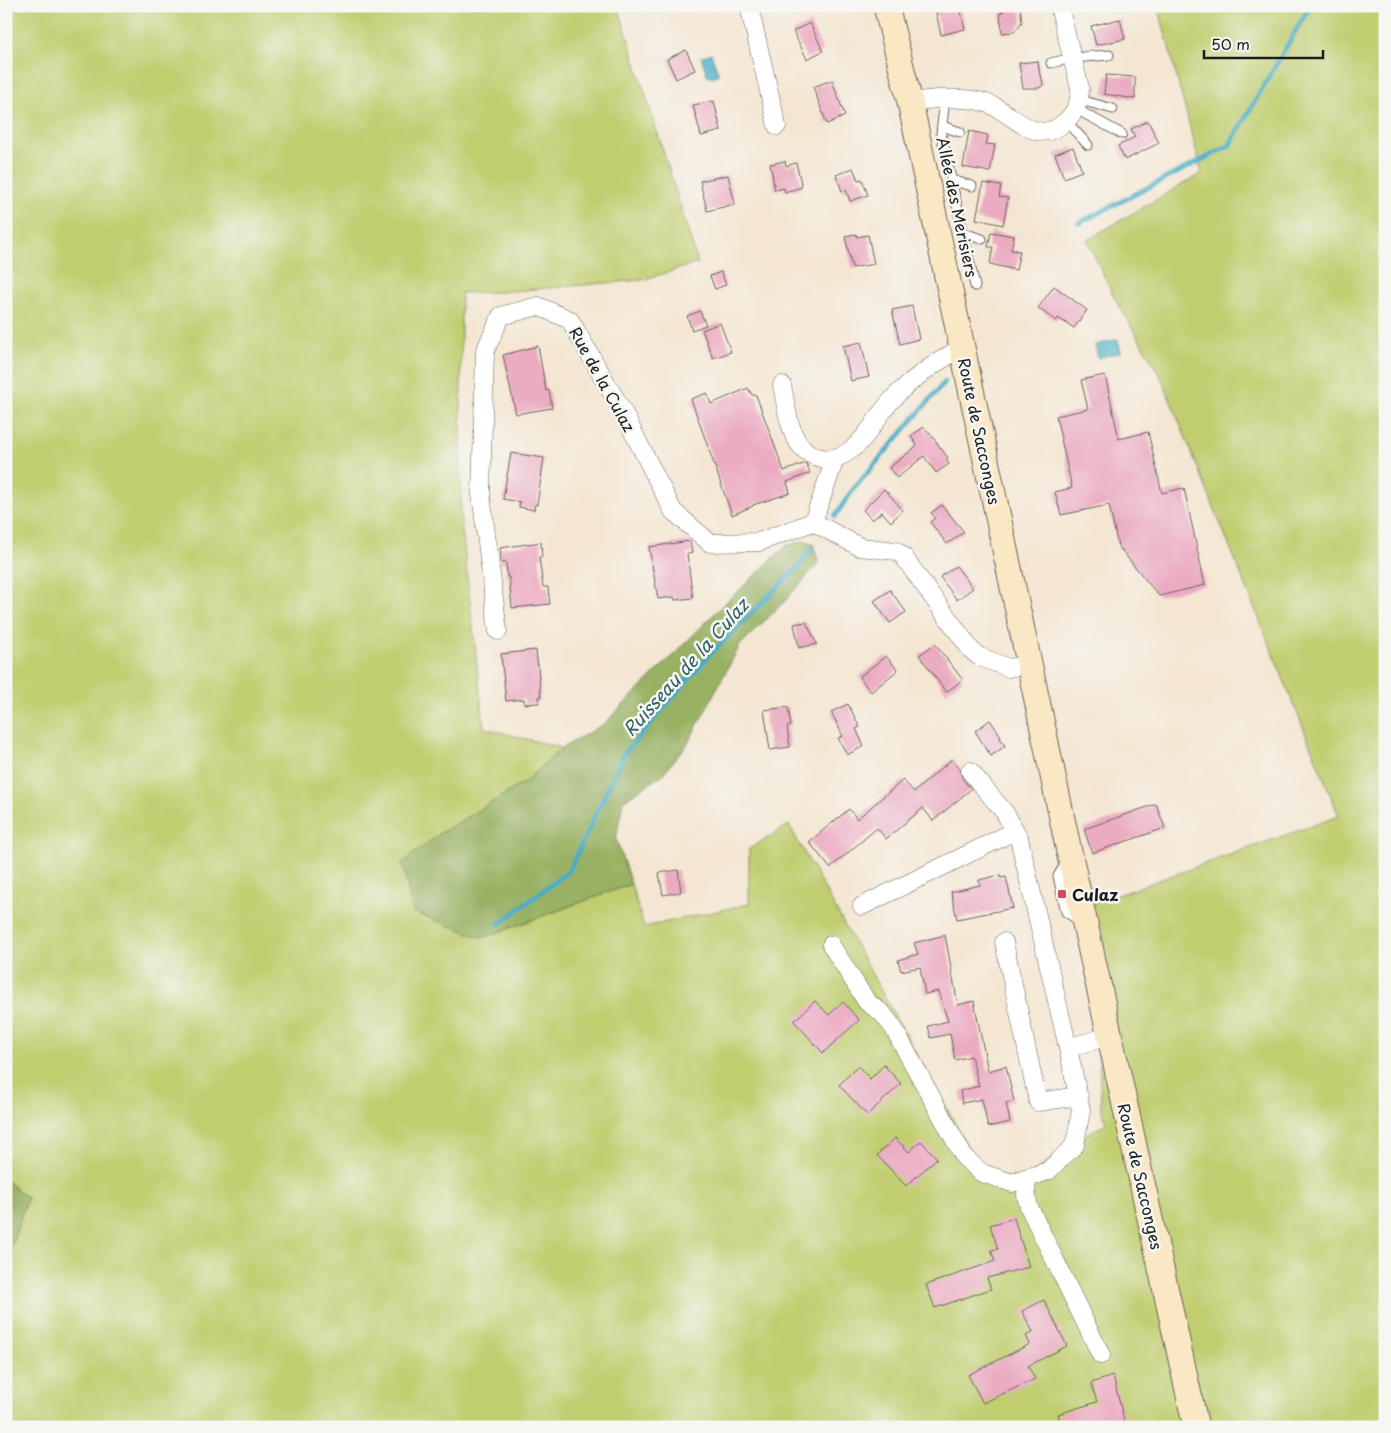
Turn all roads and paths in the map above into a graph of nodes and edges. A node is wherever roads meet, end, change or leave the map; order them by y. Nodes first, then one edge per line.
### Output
1 (749, 6) edge
2 (886, 6) edge
3 (1059, 6) edge
4 (1109, 56) dead end
5 (1072, 58) junction
6 (1051, 63) dead end
7 (945, 98) junction
8 (910, 102) junction
9 (1113, 108) dead end
10 (1074, 110) junction
11 (777, 126) dead end
12 (942, 126) junction
13 (960, 132) dead end
14 (1122, 134) dead end
15 (1088, 145) dead end
16 (951, 180) junction
17 (972, 186) dead end
18 (963, 233) junction
19 (982, 240) dead end
20 (975, 286) dead end
21 (963, 347) junction
22 (782, 385) dead end
23 (835, 459) junction
24 (813, 522) junction
25 (498, 631) dead end
26 (1030, 664) junction
27 (970, 771) dead end
28 (1015, 831) junction
29 (862, 906) dead end
30 (1004, 942) dead end
31 (831, 945) dead end
32 (1102, 1038) dead end
33 (1068, 1048) junction
34 (1078, 1096) junction
35 (1027, 1178) junction
36 (1101, 1355) dead end
37 (1196, 1427) edge

1 - 11 street
2 - 8 street, Route de Sacconges
3 - 5 street
4 - 5 lane
5 - 6 lane
5 - 10 street
7 - 8 street
7 - 10 street
7 - 12 lane, Allée des Merisiers
8 - 21 street, Route de Sacconges
9 - 10 lane
10 - 14 lane
10 - 15 lane
12 - 13 lane
12 - 16 lane, Allée des Merisiers
16 - 17 lane
16 - 18 lane, Allée des Merisiers
18 - 19 lane
18 - 20 lane, Allée des Merisiers
21 - 23 street
21 - 26 street, Route de Sacconges
22 - 23 street
23 - 24 street
24 - 25 street, Rue de la Culaz
24 - 26 street
26 - 37 street, Route de Sacconges
27 - 28 street
28 - 29 street
28 - 33 street
30 - 34 street
31 - 35 street
32 - 33 street
33 - 34 street
34 - 35 street
35 - 36 street

